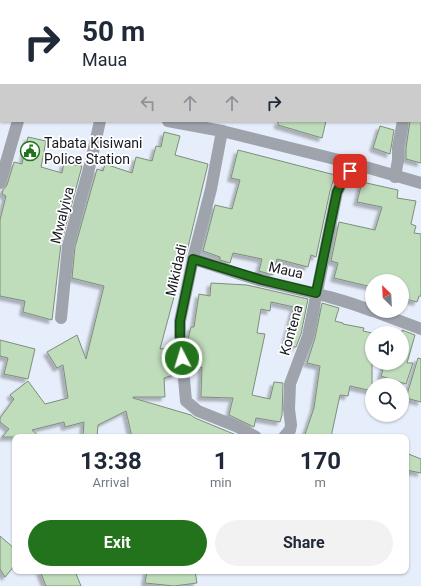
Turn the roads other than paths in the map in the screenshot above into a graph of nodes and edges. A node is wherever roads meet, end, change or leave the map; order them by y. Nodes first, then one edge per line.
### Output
1 (18, 122) edge
2 (100, 122) edge
3 (173, 122) edge
4 (402, 122) edge
5 (222, 131) junction
6 (355, 164) junction
7 (395, 177) junction
8 (0, 183) edge
9 (421, 183) edge
10 (193, 259) junction
11 (316, 293) junction
12 (365, 308) edge
13 (61, 318) dead end
14 (394, 318) edge
15 (420, 327) edge
16 (251, 434) edge
17 (287, 434) edge

1 - 8 street
2 - 13 street, Mwalyiva
3 - 5 street
4 - 7 street
5 - 6 street
5 - 10 street, Mikidadi
6 - 7 street
6 - 11 street, Kontena
7 - 9 street
10 - 11 street, Maua
10 - 16 street, Mikidadi
11 - 12 street, Maua
11 - 17 street, Kontena
14 - 15 street, Maua

